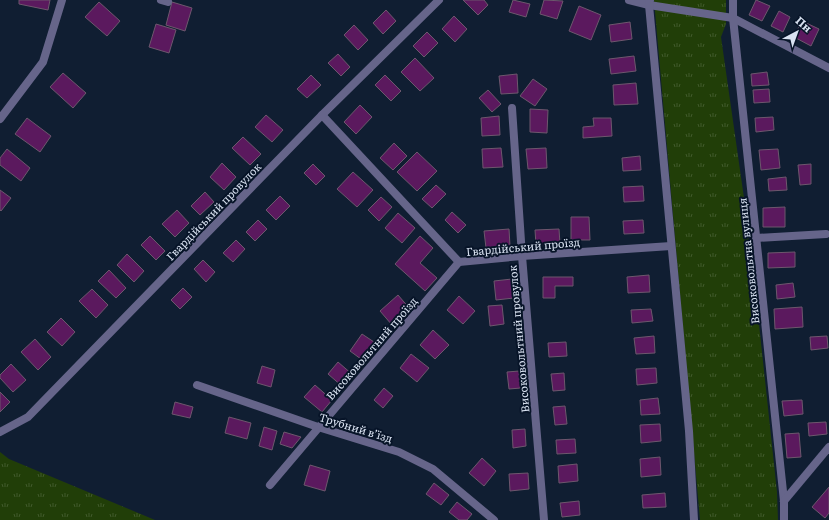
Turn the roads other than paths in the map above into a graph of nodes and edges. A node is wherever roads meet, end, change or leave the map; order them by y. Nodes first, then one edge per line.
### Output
1 (62, 0) edge
2 (439, 0) edge
3 (629, 0) edge
4 (733, 0) edge
5 (650, 3) edge
6 (733, 18) junction
7 (829, 68) edge
8 (512, 108) dead end
9 (322, 115) junction
10 (0, 119) edge
11 (826, 234) dead end
12 (756, 238) junction
13 (671, 246) junction
14 (522, 256) junction
15 (459, 262) junction
16 (197, 385) dead end
17 (318, 427) junction
18 (0, 432) edge
19 (829, 447) edge
20 (270, 485) dead end
21 (784, 501) junction
22 (494, 520) edge
23 (544, 520) edge
24 (694, 520) edge
25 (784, 520) edge

1 - 10 street
2 - 9 street, Гвардійський провулок
3 - 5 street
4 - 6 street, Високовольтна вулиця
5 - 6 street
5 - 13 street
6 - 7 street
6 - 12 street, Високовольтна вулиця
8 - 14 street, Високовольтний провулок
9 - 15 street, Гвардійський проїзд
9 - 18 street, Гвардійський провулок
11 - 12 street
12 - 21 street, Високовольтна вулиця
13 - 14 street, Гвардійський проїзд
13 - 24 street
14 - 15 street, Гвардійський проїзд
14 - 23 street, Високовольтний провулок
15 - 17 street, Високовольтний проїзд
16 - 17 street, Трубний в’їзд
17 - 20 street, Високовольтний проїзд
17 - 22 street, Трубний в’їзд
19 - 21 street
21 - 25 street, Високовольтна вулиця

